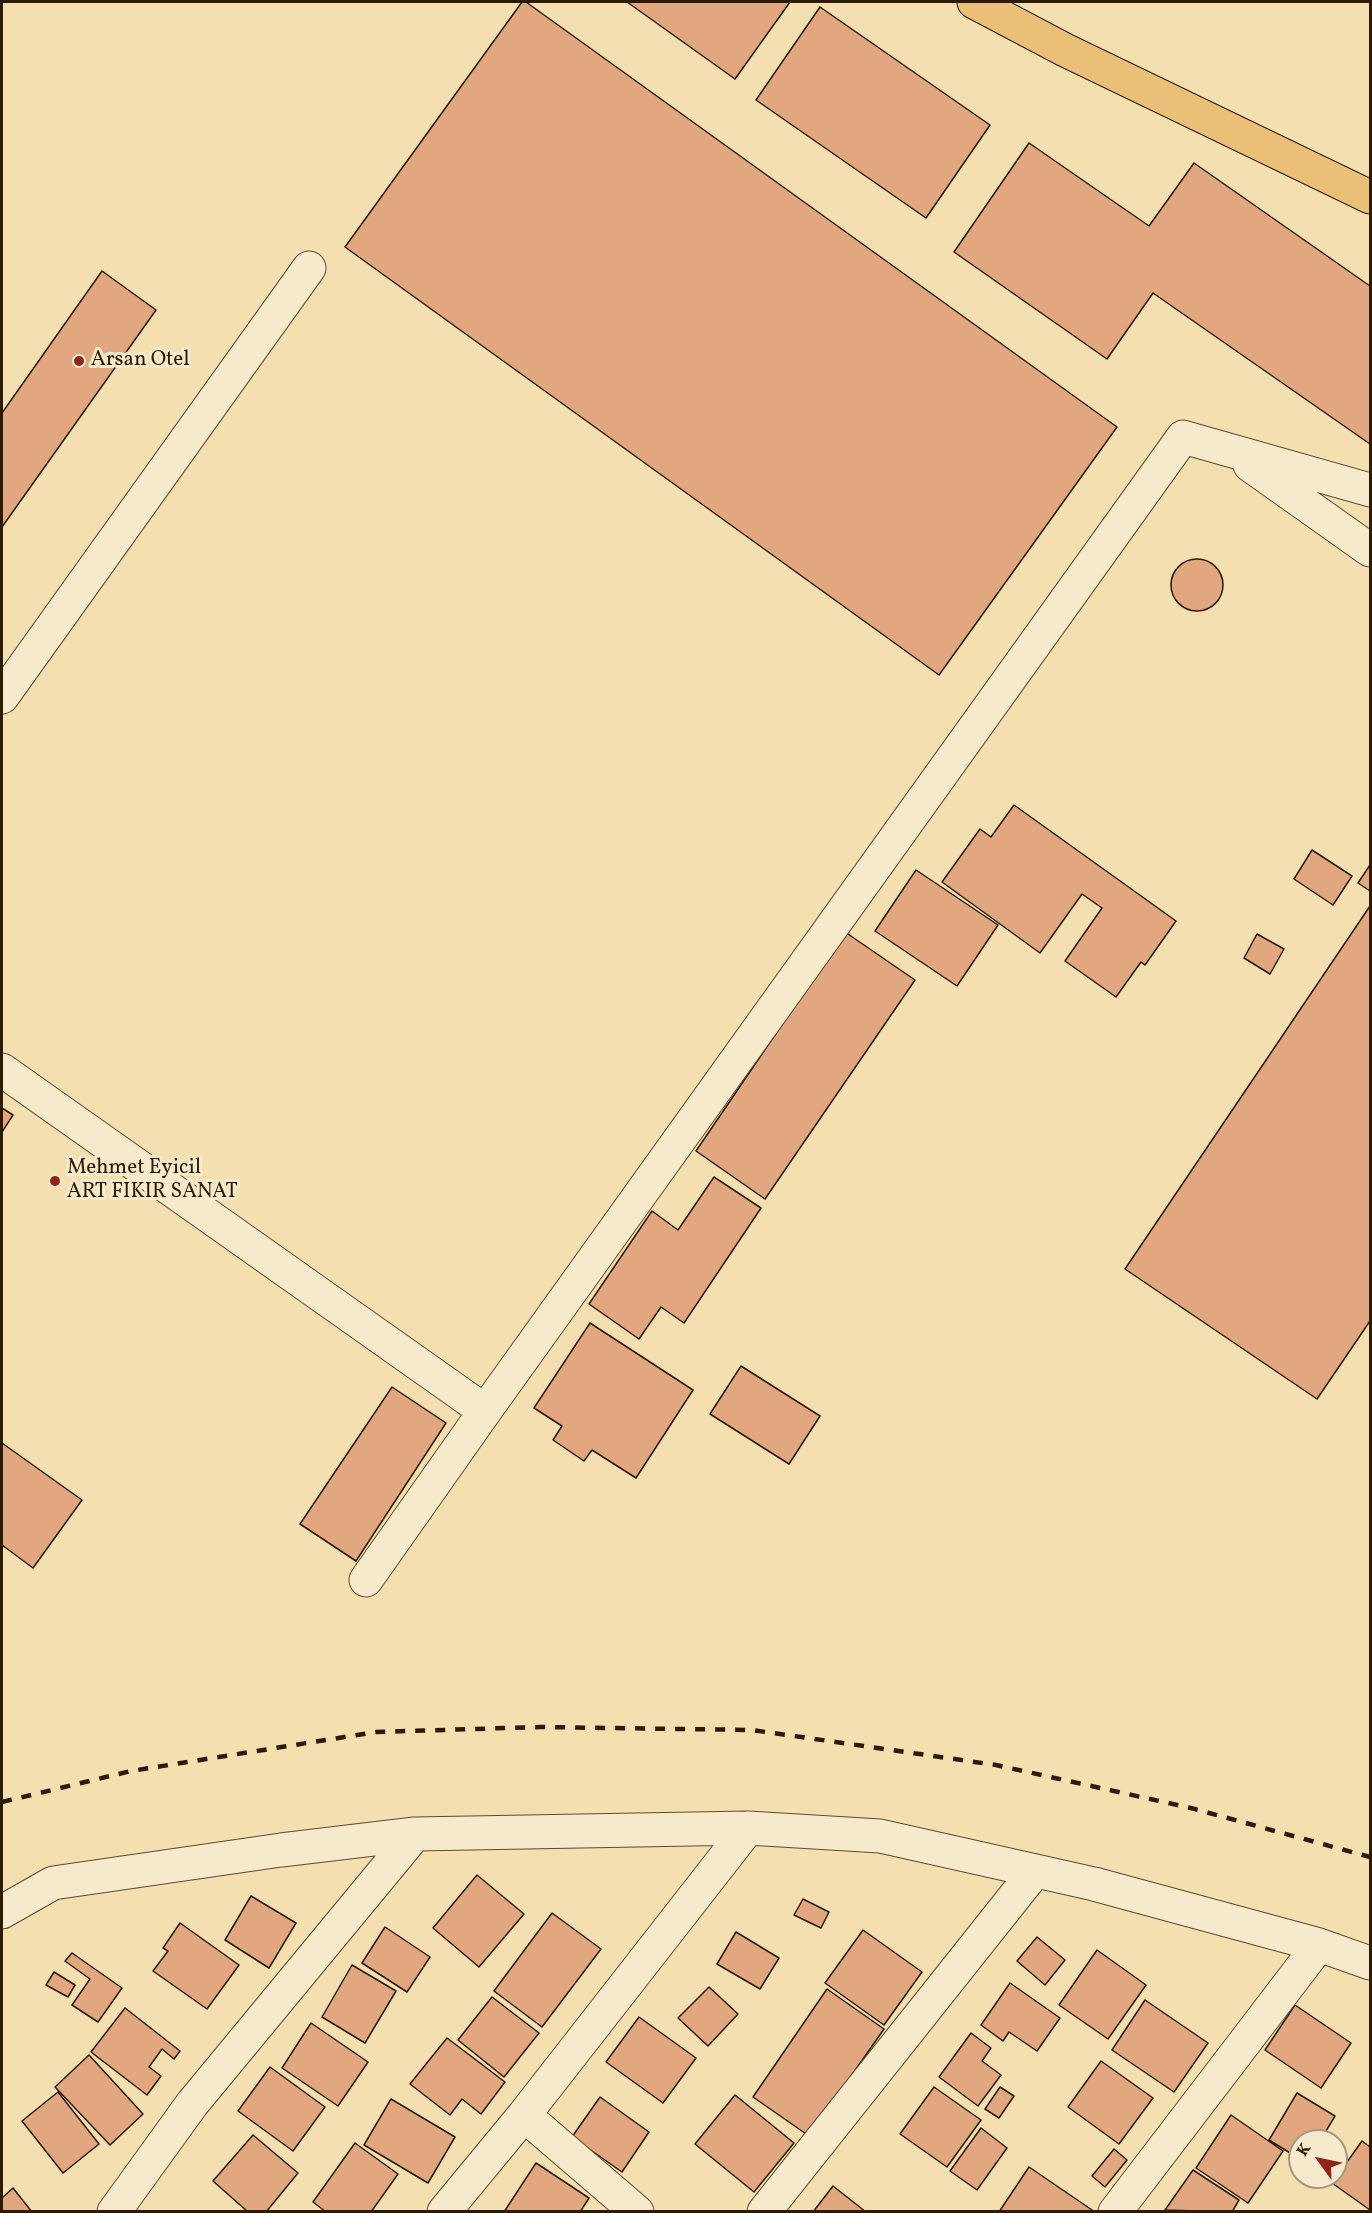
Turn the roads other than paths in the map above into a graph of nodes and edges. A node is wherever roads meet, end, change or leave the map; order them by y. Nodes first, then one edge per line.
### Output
1 (974, 2) edge
2 (1371, 197) edge
3 (309, 268) dead end
4 (1229, 450) junction
5 (1371, 490) edge
6 (1371, 550) edge
7 (2, 697) edge
8 (2, 1070) edge
9 (485, 1411) junction
10 (366, 1580) dead end
11 (748, 1828) junction
12 (415, 1834) junction
13 (1035, 1871) junction
14 (2, 1911) edge
15 (1319, 1945) junction
16 (1371, 1963) edge
17 (524, 2115) junction
18 (114, 2211) edge
19 (444, 2211) edge
20 (637, 2211) edge
21 (764, 2211) edge
22 (1115, 2211) edge

1 - 2 main road
3 - 7 street
4 - 5 street
4 - 6 street
4 - 9 street
8 - 9 street
9 - 10 street
11 - 12 street
11 - 13 street
11 - 17 street
12 - 14 street
12 - 18 street
13 - 15 street
13 - 21 street
15 - 16 street
15 - 22 street
17 - 19 street
17 - 20 street

